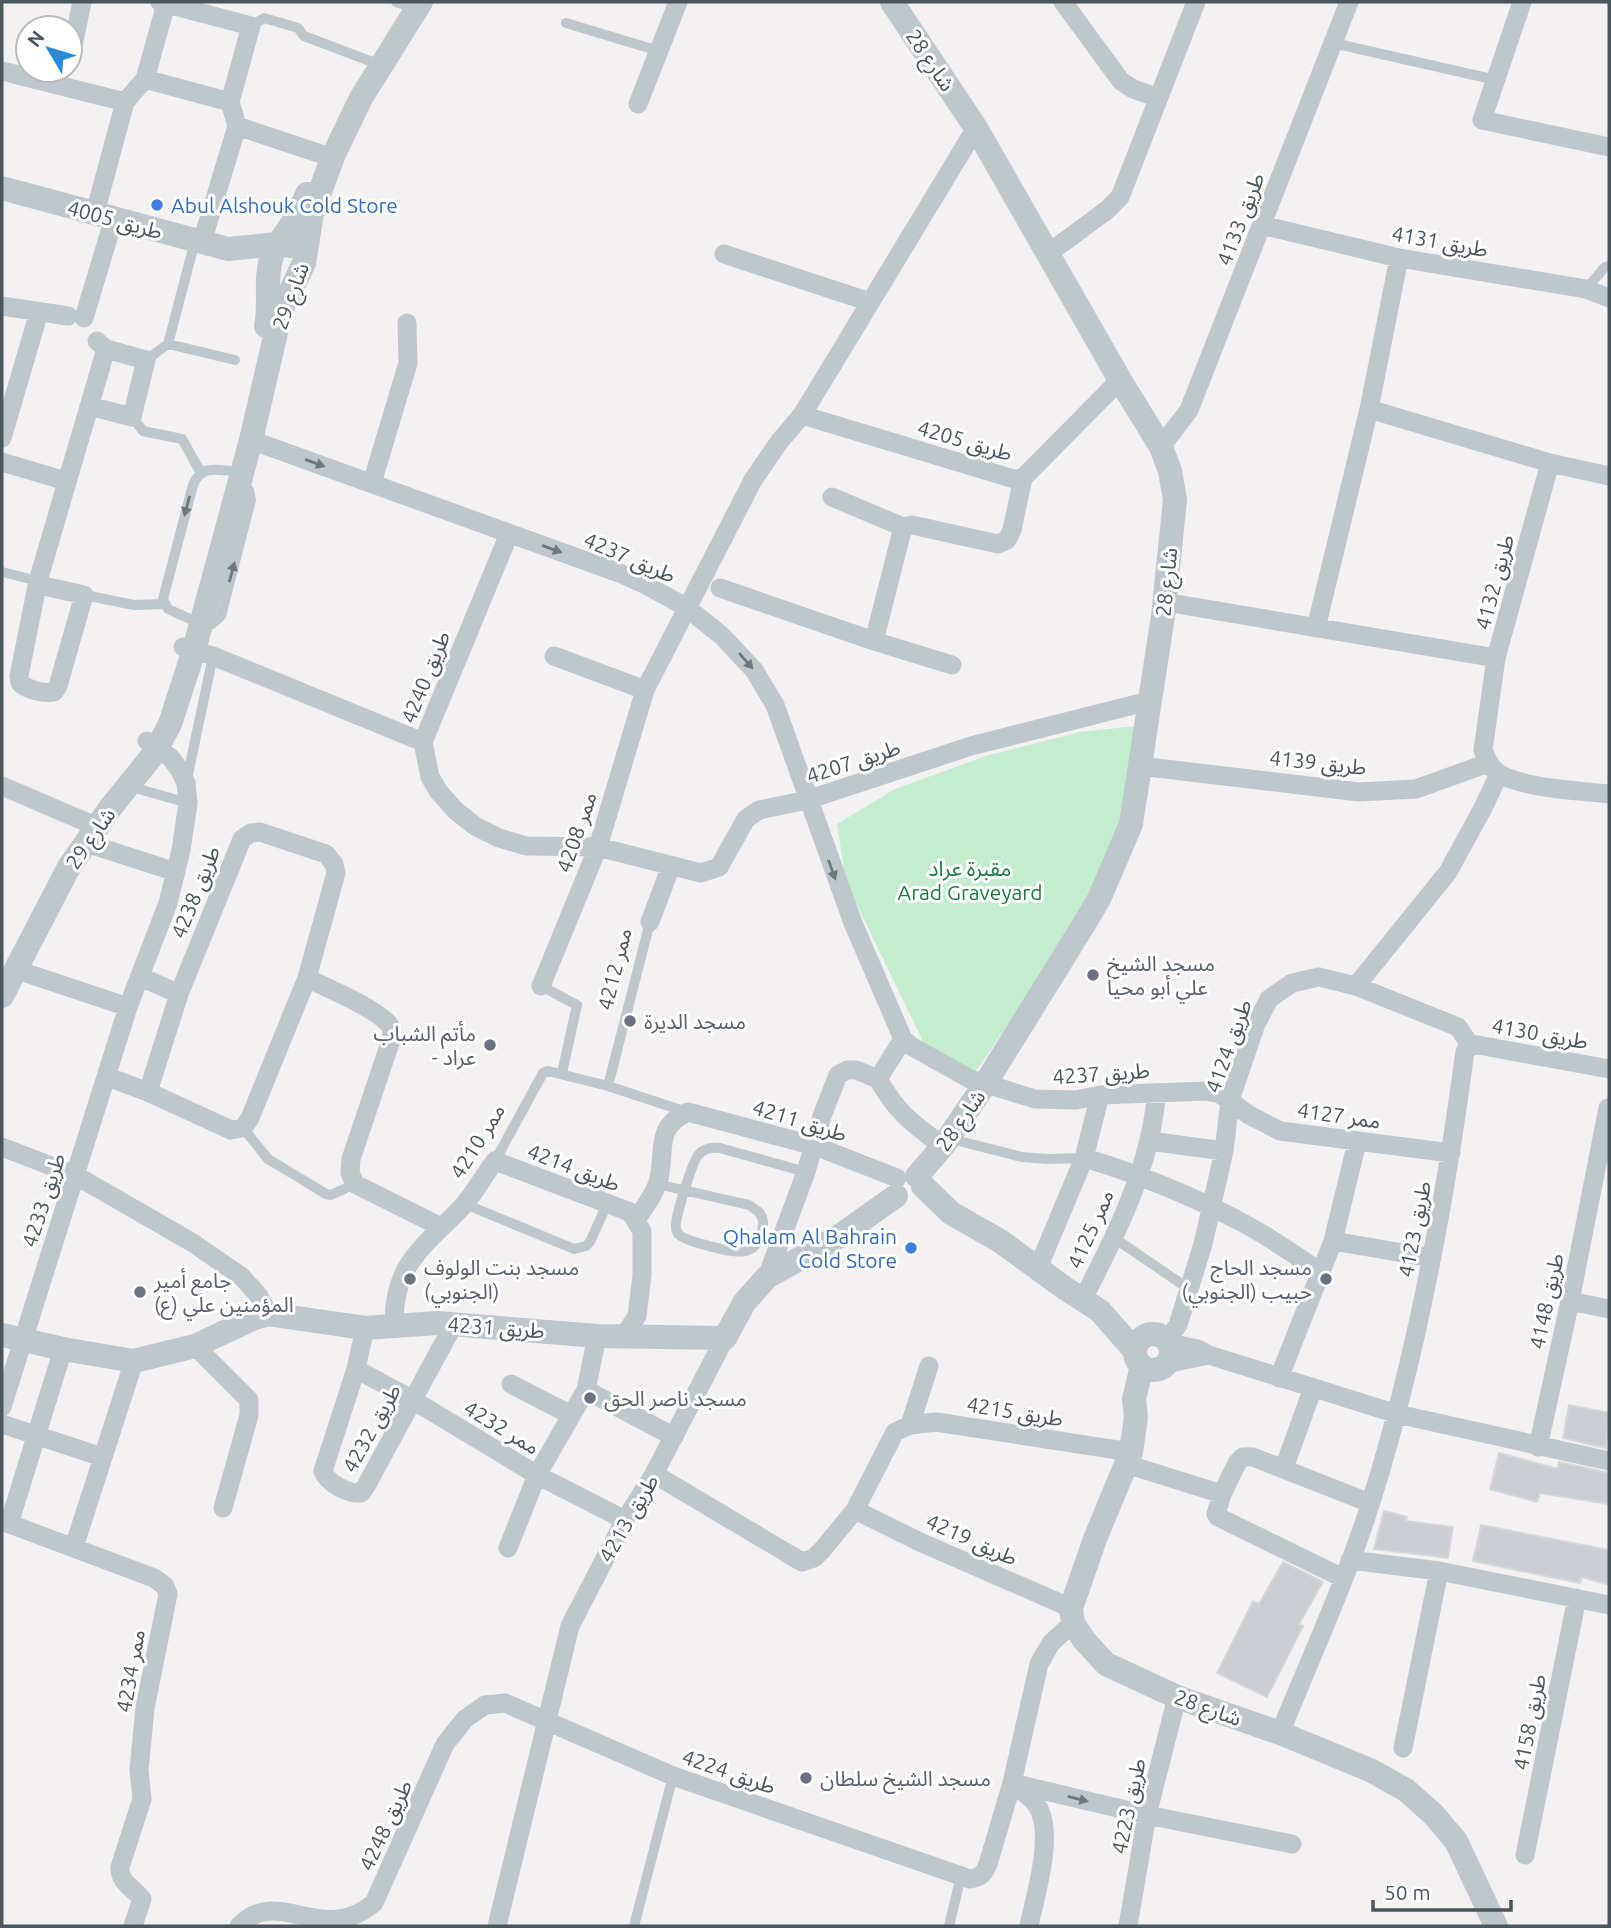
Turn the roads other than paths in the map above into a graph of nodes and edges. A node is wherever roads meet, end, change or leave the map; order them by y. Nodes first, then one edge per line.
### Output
1 (678, 2) edge
2 (892, 2) edge
3 (1063, 2) edge
4 (1196, 2) edge
5 (1349, 2) edge
6 (1522, 2) edge
7 (163, 3) edge
8 (407, 3) edge
9 (198, 7) edge
10 (566, 23) dead end
11 (251, 26) junction
12 (1333, 43) junction
13 (659, 51) junction
14 (370, 61) junction
15 (145, 79) junction
16 (1496, 79) junction
17 (81, 84) edge
18 (1159, 98) junction
19 (125, 102) junction
20 (230, 102) junction
21 (638, 104) dead end
22 (237, 126) junction
23 (976, 128) junction
24 (1609, 147) edge
25 (324, 155) junction
26 (2, 188) edge
27 (105, 216) junction
28 (1262, 225) junction
29 (199, 242) junction
30 (278, 244) junction
31 (228, 250) junction
32 (1049, 253) junction
33 (306, 254) junction
34 (724, 254) dead end
35 (1399, 258) junction
36 (1609, 266) edge
37 (269, 273) junction
38 (296, 279) junction
39 (1586, 289) junction
40 (1609, 298) edge
41 (870, 302) junction
42 (2, 306) edge
43 (39, 312) junction
44 (407, 323) dead end
45 (168, 344) junction
46 (146, 360) junction
47 (235, 360) dead end
48 (1121, 380) junction
49 (89, 406) junction
50 (1369, 409) junction
51 (802, 415) junction
52 (132, 417) junction
53 (2, 438) edge
54 (246, 438) junction
55 (1161, 447) junction
56 (2, 462) edge
57 (1550, 463) junction
58 (201, 473) junction
59 (235, 476) junction
60 (1609, 476) edge
61 (1023, 478) junction
62 (66, 481) junction
63 (372, 483) junction
64 (832, 497) dead end
65 (903, 527) junction
66 (509, 534) junction
67 (2, 572) edge
68 (38, 581) junction
69 (720, 589) dead end
70 (84, 595) junction
71 (1165, 602) junction
72 (164, 604) junction
73 (686, 607) junction
74 (196, 621) junction
75 (1316, 628) junction
76 (874, 641) junction
77 (197, 651) junction
78 (554, 656) dead end
79 (1496, 658) junction
80 (952, 665) dead end
81 (645, 690) junction
82 (1149, 701) junction
83 (423, 742) junction
84 (152, 745) junction
85 (1140, 766) junction
86 (1494, 769) junction
87 (186, 783) junction
88 (2, 786) edge
89 (128, 786) junction
90 (1609, 794) edge
91 (807, 800) junction
92 (188, 803) junction
93 (86, 832) junction
94 (598, 847) junction
95 (671, 866) junction
96 (176, 872) junction
97 (650, 922) joint
98 (141, 977) junction
99 (307, 978) junction
100 (5, 984) edge
101 (541, 986) joint
102 (1356, 986) junction
103 (179, 994) junction
104 (128, 1007) junction
105 (904, 1038) junction
106 (1468, 1049) junction
107 (1609, 1069) edge
108 (544, 1073) joint
109 (562, 1073) junction
110 (108, 1077) junction
111 (878, 1079) junction
112 (985, 1084) junction
113 (608, 1086) junction
114 (148, 1092) junction
115 (1157, 1093) junction
116 (1100, 1095) junction
117 (1230, 1100) junction
118 (1608, 1108) edge
119 (688, 1112) junction
120 (243, 1128) junction
121 (1149, 1141) junction
122 (946, 1142) junction
123 (1357, 1142) junction
124 (815, 1146) junction
125 (2, 1147) edge
126 (1224, 1151) junction
127 (1451, 1153) junction
128 (1084, 1158) junction
129 (495, 1161) junction
130 (1603, 1165) edge
131 (806, 1172) junction
132 (75, 1175) junction
133 (1137, 1177) junction
134 (355, 1184) junction
135 (657, 1184) junction
136 (909, 1187) junction
137 (686, 1192) junction
138 (465, 1204) junction
139 (607, 1205) junction
140 (1212, 1207) junction
141 (762, 1217) junction
142 (637, 1219) junction
143 (785, 1225) junction
144 (441, 1227) junction
145 (1114, 1238) junction
146 (1333, 1241) junction
147 (1432, 1258) junction
148 (1038, 1268) junction
149 (1320, 1272) junction
150 (767, 1277) junction
151 (1189, 1290) junction
152 (1570, 1301) junction
153 (1091, 1305) junction
154 (1609, 1309) edge
155 (268, 1314) junction
156 (454, 1324) junction
157 (394, 1325) junction
158 (365, 1328) junction
159 (597, 1336) junction
160 (623, 1337) junction
161 (12, 1338) edge
162 (726, 1338) junction
163 (195, 1346) junction
164 (63, 1349) junction
165 (1156, 1350) junction
166 (134, 1361) junction
167 (929, 1366) dead end
168 (356, 1370) junction
169 (1279, 1378) junction
170 (511, 1384) dead end
171 (1313, 1388) junction
172 (586, 1390) junction
173 (413, 1400) junction
174 (2, 1407) edge
175 (1397, 1414) junction
176 (571, 1415) junction
177 (2, 1424) edge
178 (902, 1429) junction
179 (36, 1434) junction
180 (674, 1437) junction
181 (1538, 1447) junction
182 (102, 1457) junction
183 (1128, 1458) junction
184 (1609, 1461) edge
185 (1284, 1468) junction
186 (537, 1475) junction
187 (654, 1475) junction
188 (1222, 1494) junction
189 (1370, 1503) junction
190 (223, 1508) dead end
191 (855, 1510) junction
192 (625, 1520) junction
193 (5, 1522) edge
194 (74, 1547) junction
195 (508, 1548) dead end
196 (1347, 1569) junction
197 (1439, 1570) junction
198 (1577, 1598) junction
199 (1609, 1605) edge
200 (1072, 1615) junction
201 (1177, 1697) junction
202 (547, 1720) junction
203 (1280, 1733) junction
204 (1403, 1748) dead end
205 (673, 1776) junction
206 (1012, 1783) junction
207 (1147, 1815) junction
208 (1292, 1844) dead end
209 (1525, 1855) dead end
210 (970, 1876) junction
211 (133, 1926) edge
212 (239, 1926) edge
213 (497, 1926) edge
214 (634, 1926) edge
215 (949, 1926) edge
216 (1029, 1926) edge
217 (1128, 1926) edge
218 (1496, 1926) edge

1 - 13 street
2 - 23 street, شارع 28
3 - 18 street
4 - 18 street
5 - 12 street, طريق 4133
6 - 16 street
7 - 9 street
7 - 15 street
8 - 14 street, شارع 29
8 - 33 street, شارع 29
9 - 11 street
10 - 13 lane
11 - 14 lane
11 - 20 street
12 - 16 lane
12 - 28 street, طريق 4133
13 - 21 street
14 - 25 street, شارع 29
15 - 19 street
15 - 20 street
16 - 24 street
17 - 19 street
18 - 32 street
19 - 27 street
20 - 22 street
22 - 25 street
22 - 29 street
23 - 32 street, شارع 28
23 - 41 street
25 - 30 street, شارع 29
26 - 27 street, طريق 4005
27 - 29 street, طريق 4005
27 - 43 street
28 - 35 street, طريق 4131
28 - 55 street, طريق 4133
29 - 31 street, طريق 4005
29 - 45 lane
30 - 31 street, طريق 4005
30 - 33 street, طريق 4005
30 - 37 street, شارع 29
31 - 37 street, طريق 4005
32 - 48 street, شارع 28
33 - 38 street, شارع 29
34 - 41 street
35 - 39 street, طريق 4131
35 - 50 street
36 - 39 lane
37 - 38 street, طريق 4005
37 - 54 street, شارع 29
38 - 54 street, شارع 29
39 - 40 street, طريق 4131
41 - 51 street
42 - 43 street
43 - 53 street
44 - 63 street
45 - 46 lane
45 - 47 lane
46 - 49 street
46 - 52 street
48 - 55 street, شارع 28
48 - 61 street, طريق 4205
49 - 52 street
49 - 62 street
50 - 57 street
50 - 75 street
51 - 61 street, طريق 4205
51 - 73 street
52 - 58 lane
54 - 59 street, شارع 29
54 -> 63 street, طريق 4237
55 - 71 street, شارع 28
56 - 62 street
57 - 60 street
57 - 79 street, طريق 4132
58 - 59 lane
58 -> 72 lane
59 - 74 street, شارع 29
61 - 65 street
62 - 68 street
63 - 66 street, طريق 4237
64 - 65 street
65 - 76 street
66 -> 73 street, طريق 4237
66 - 83 street, طريق 4240
67 - 68 lane
68 - 70 street
68 - 70 street
69 - 76 street
70 - 72 lane
71 - 75 street, طريق 4132
71 - 82 street, شارع 28
72 - 74 lane
73 - 81 street, ممر 4208
73 -> 91 street, طريق 4237
74 - 77 street, شارع 29
75 - 79 street, طريق 4132
76 - 80 street
77 - 83 street
77 - 84 street, شارع 29
77 - 87 lane
78 - 81 street
79 - 86 street
81 - 94 street, ممر 4208
82 - 85 street, شارع 28
82 - 91 street, طريق 4207
83 - 94 street, طريق 4240
84 - 87 street, طريق 4233
84 - 89 street, شارع 29
84 - 93 street, شارع 29
85 - 86 street, طريق 4139
85 - 112 street, شارع 28
86 - 90 street
86 - 102 street
87 - 92 street, طريق 4233
88 - 93 street
89 - 92 lane
89 - 93 street, شارع 29
91 - 95 street, طريق 4207
91 -> 105 street, طريق 4237
92 - 96 street, طريق 4233
93 - 96 street
93 - 100 street, شارع 29
94 - 95 street, طريق 4207
94 - 101 street, ممر 4208
95 - 97 street, ممر 4212
96 - 98 street, طريق 4233
97 - 113 lane, ممر 4212
98 - 103 street
98 - 104 street, طريق 4233
99 - 103 street, طريق 4238
99 - 120 street, طريق 4238
99 - 134 street
100 - 104 street
101 - 109 lane
102 - 106 street, طريق 4124
102 - 117 street, طريق 4124
103 - 114 street, طريق 4238
104 - 110 street, طريق 4233
105 - 111 street
105 - 112 street, طريق 4237
106 - 107 street, طريق 4130
106 - 127 street, طريق 4123
108 - 109 lane, طريق 4211
108 - 129 lane, ممر 4210
109 - 113 lane, طريق 4211
110 - 114 street
110 - 132 street, طريق 4233
111 - 122 street
111 - 124 street
112 - 116 street, طريق 4237
112 - 122 street, شارع 28
113 - 119 lane, طريق 4211
114 - 120 street
115 - 116 street, طريق 4237
115 - 117 street, طريق 4237
115 - 121 street, ممر 4125
116 - 128 street, ممر 4125
117 - 123 street, ممر 4127
117 - 126 street, طريق 4124
118 - 130 street, طريق 4148
119 - 124 street, طريق 4211
119 - 135 street
120 - 134 lane
121 - 126 street
121 - 133 street, ممر 4125
122 - 128 lane
122 - 136 street, شارع 28
123 - 127 street, ممر 4127
123 - 146 street
124 - 131 street
124 - 136 street, طريق 4211
125 - 132 street
126 - 140 street, طريق 4124
127 - 147 street, طريق 4123
128 - 133 street
128 - 148 street, ممر 4125
129 - 138 street, ممر 4210
129 - 139 street, طريق 4214
130 - 152 street, طريق 4148
131 - 137 lane
131 - 143 street
132 - 155 street
132 - 161 street, طريق 4233
133 - 140 street
133 - 145 street, ممر 4125
134 - 144 street
135 - 137 lane
135 - 142 street
136 - 148 street
136 - 150 street, طريق 4213
137 - 141 lane
137 - 141 lane
138 - 139 lane
138 - 144 street, ممر 4210
139 - 142 street, طريق 4214
140 - 149 street
140 - 151 street, طريق 4124
141 - 143 lane
142 - 160 street
143 - 150 street
144 - 157 street, ممر 4210
145 - 151 lane
145 - 153 street, ممر 4125
146 - 147 street
146 - 149 street
147 - 175 street, طريق 4123
148 - 153 street
149 - 169 street
150 - 162 street, طريق 4213
151 - 165 street, طريق 4124
152 - 154 street
152 - 181 street, طريق 4148
153 - 165 street
155 - 158 street, طريق 4231
155 - 163 street, طريق 4231
156 - 157 street, طريق 4231
156 - 159 street, طريق 4231
156 - 173 street, طريق 4232
157 - 158 street, طريق 4231
158 - 168 street, طريق 4232
159 - 160 street, طريق 4231
159 - 172 street
160 - 162 street, طريق 4231
161 - 164 street, طريق 4231
161 - 174 street, طريق 4233
162 - 180 street, طريق 4213
163 - 166 street, طريق 4231
163 - 190 street
164 - 166 street, طريق 4231
164 - 179 street
165 - 169 street
165 - 183 street
166 - 182 street
167 - 178 street
168 - 173 street, ممر 4232
168 - 173 street, طريق 4232
169 - 171 street
170 - 176 street
171 - 175 street
171 - 185 street
172 - 176 street
172 - 180 street
173 - 186 street, ممر 4232
175 - 181 street
175 - 189 street, طريق 4123
176 - 186 street
177 - 179 street
178 - 183 street, طريق 4215
178 - 191 street
179 - 182 street
179 - 193 street
180 - 187 street, طريق 4213
181 - 184 street
182 - 194 street
183 - 188 street, طريق 4215
183 - 200 street
185 - 188 street
185 - 189 street
186 - 192 street, ممر 4232
186 - 195 street
187 - 191 street
187 - 192 street, طريق 4213
188 - 196 street
189 - 196 street, طريق 4123
191 - 200 street, طريق 4219
192 - 202 street, طريق 4213
193 - 194 street, ممر 4234
194 - 211 street, ممر 4234
196 - 197 street
196 - 203 street, طريق 4123
197 - 198 street
197 - 204 street
198 - 199 street
198 - 209 street, طريق 4158
200 - 201 street, شارع 28
200 - 206 street
201 - 203 street, شارع 28
201 - 207 street, طريق 4223
202 - 205 street, طريق 4224
202 - 212 street, طريق 4248
202 - 213 street, طريق 4213
203 - 218 street, شارع 28
205 - 210 street, طريق 4224
205 - 214 lane
206 -> 207 street
206 - 210 street
206 - 216 street
207 - 208 street
207 - 217 street, طريق 4223
210 - 215 lane

